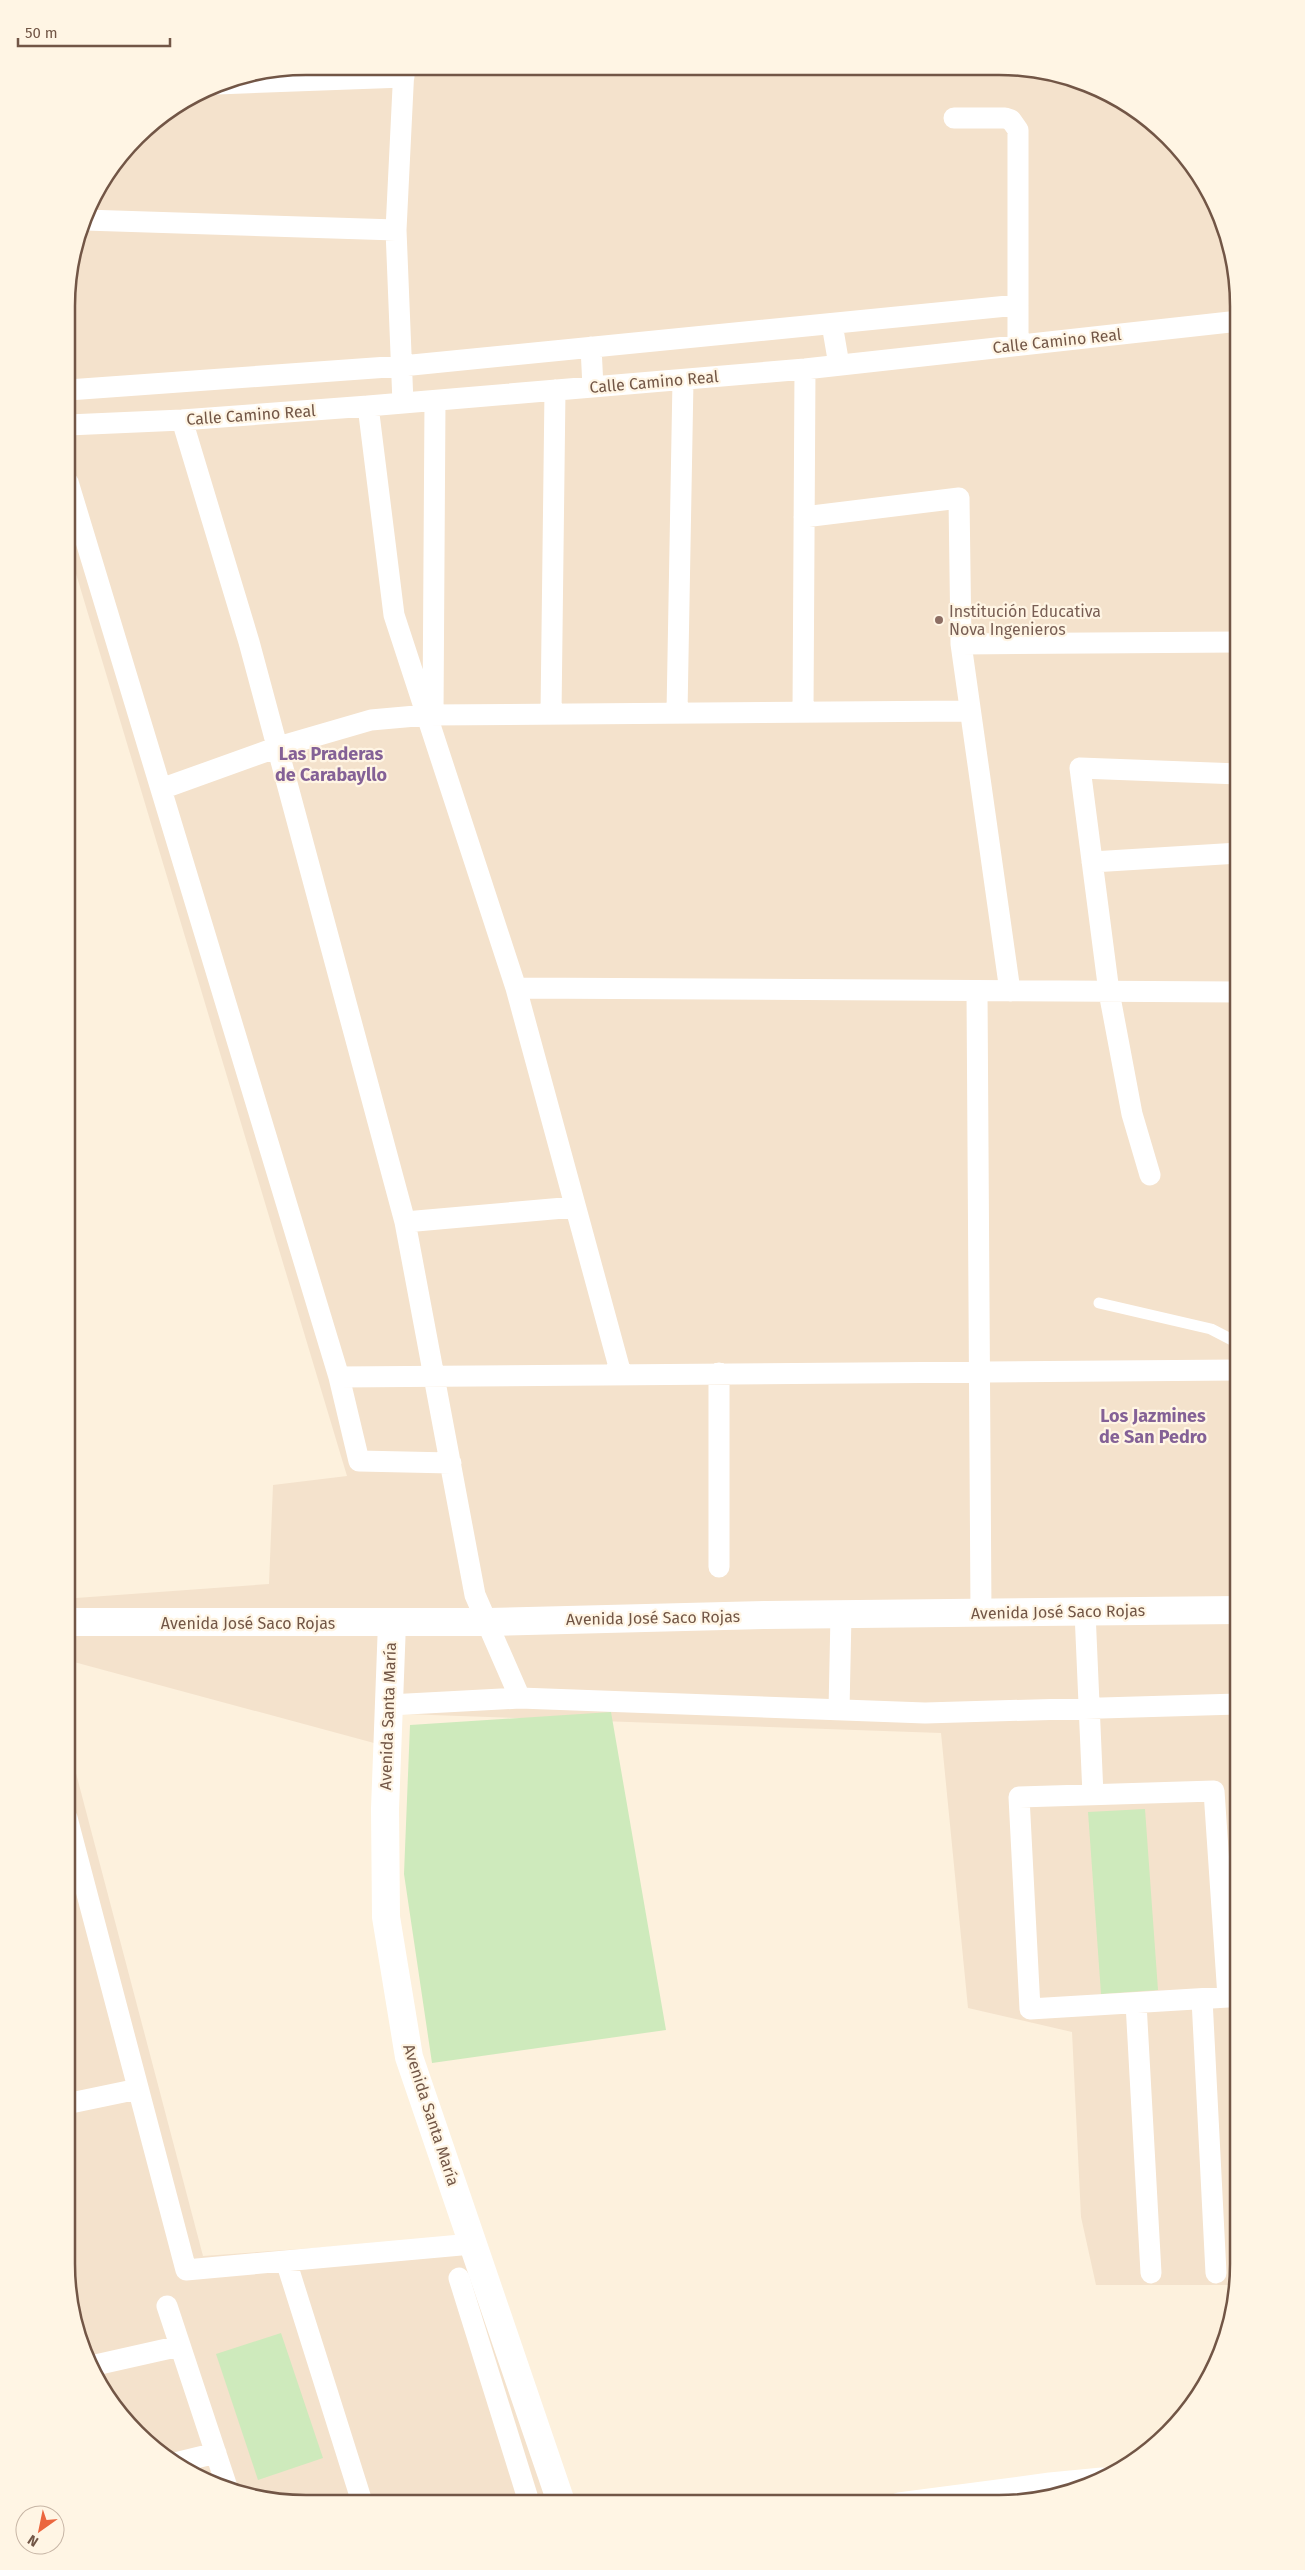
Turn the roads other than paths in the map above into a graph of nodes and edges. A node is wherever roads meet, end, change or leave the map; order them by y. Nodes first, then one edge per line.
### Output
1 (357, 75) edge
2 (404, 75) edge
3 (250, 82) edge
4 (954, 118) dead end
5 (92, 220) edge
6 (396, 230) junction
7 (1018, 306) junction
8 (1230, 322) edge
9 (832, 324) junction
10 (1018, 345) junction
11 (590, 347) junction
12 (839, 365) junction
13 (402, 366) junction
14 (805, 369) junction
15 (683, 380) junction
16 (593, 387) junction
17 (75, 389) edge
18 (555, 390) junction
19 (435, 401) junction
20 (403, 403) junction
21 (368, 406) junction
22 (182, 420) junction
23 (75, 425) edge
24 (75, 505) edge
25 (804, 517) junction
26 (1230, 642) edge
27 (961, 644) junction
28 (970, 711) junction
29 (803, 712) junction
30 (677, 713) junction
31 (551, 714) junction
32 (430, 715) junction
33 (278, 747) junction
34 (1230, 774) edge
35 (161, 789) junction
36 (1230, 854) edge
37 (1092, 862) junction
38 (516, 988) junction
39 (977, 991) junction
40 (1010, 992) junction
41 (1108, 992) junction
42 (1230, 992) edge
43 (1150, 1175) dead end
44 (576, 1207) junction
45 (405, 1222) junction
46 (1098, 1303) dead end
47 (1230, 1339) edge
48 (1230, 1370) edge
49 (978, 1371) junction
50 (621, 1374) junction
51 (719, 1374) junction
52 (435, 1376) junction
53 (339, 1377) junction
54 (451, 1463) junction
55 (719, 1567) dead end
56 (1230, 1610) edge
57 (1085, 1612) junction
58 (981, 1613) junction
59 (841, 1615) junction
60 (75, 1622) edge
61 (488, 1622) junction
62 (392, 1623) junction
63 (520, 1698) junction
64 (1230, 1704) edge
65 (389, 1705) junction
66 (1089, 1708) junction
67 (839, 1710) junction
68 (1093, 1795) junction
69 (75, 1849) edge
70 (1202, 1999) junction
71 (1136, 2003) junction
72 (138, 2089) junction
73 (75, 2102) edge
74 (472, 2244) junction
75 (286, 2261) junction
76 (1151, 2273) dead end
77 (1216, 2273) dead end
78 (459, 2278) dead end
79 (167, 2306) dead end
80 (180, 2346) junction
81 (98, 2364) edge
82 (216, 2453) junction
83 (185, 2461) edge
84 (225, 2480) edge
85 (1080, 2480) edge
86 (360, 2495) edge
87 (527, 2495) edge
88 (559, 2495) edge
89 (964, 2495) edge

1 - 3 street
2 - 6 street
4 - 7 street
5 - 6 street
6 - 13 street
7 - 9 street
7 - 10 street
8 - 10 street, Calle Camino Real
9 - 11 street
9 - 12 street
10 - 12 street, Calle Camino Real
11 - 13 street
11 - 16 street
12 - 14 street, Calle Camino Real
13 - 17 street
13 - 20 street
14 - 15 street, Calle Camino Real
14 - 25 street
15 - 16 street, Calle Camino Real
15 - 30 street
16 - 18 street, Calle Camino Real
18 - 19 street, Calle Camino Real
18 - 31 street
19 - 20 street, Calle Camino Real
19 - 32 street
20 - 21 street, Calle Camino Real
21 - 22 street, Calle Camino Real
21 - 32 street
22 - 23 street, Calle Camino Real
22 - 33 street
24 - 35 street
25 - 27 street
25 - 29 street
26 - 27 street
27 - 28 street
28 - 29 street
28 - 40 street
29 - 30 street
30 - 31 street
31 - 32 street
32 - 33 street
32 - 38 street
33 - 35 street
33 - 45 street
34 - 37 street
35 - 53 street
36 - 37 street
37 - 41 street
38 - 39 street
38 - 44 street
39 - 40 street
39 - 49 street
40 - 41 street
41 - 42 street
41 - 43 street
44 - 45 street
44 - 50 street
45 - 52 street
46 - 47 lane
48 - 49 street
49 - 51 street
49 - 58 street
50 - 51 street
50 - 52 street
51 - 55 street
52 - 53 street
52 - 54 street
53 - 54 street
54 - 61 street
56 - 57 main road, Avenida José Saco Rojas
57 - 58 main road, Avenida José Saco Rojas
57 - 66 street
58 - 59 main road, Avenida José Saco Rojas
59 - 61 main road, Avenida José Saco Rojas
59 - 67 street
60 - 62 main road, Avenida José Saco Rojas
61 - 62 main road, Avenida José Saco Rojas
61 - 63 street
62 - 65 main road, Avenida Santa María
63 - 65 street
63 - 67 street
64 - 66 street
65 - 74 main road, Avenida Santa María
66 - 67 street
66 - 68 street
68 - 70 street
68 - 71 street
69 - 72 street
70 - 71 street
70 - 77 street
71 - 76 street
72 - 73 street
72 - 75 street
74 - 75 street
74 - 88 main road, Avenida Santa María
75 - 86 street
78 - 87 street
79 - 80 street
80 - 81 street
80 - 82 street
82 - 83 street
82 - 84 street
85 - 89 street

